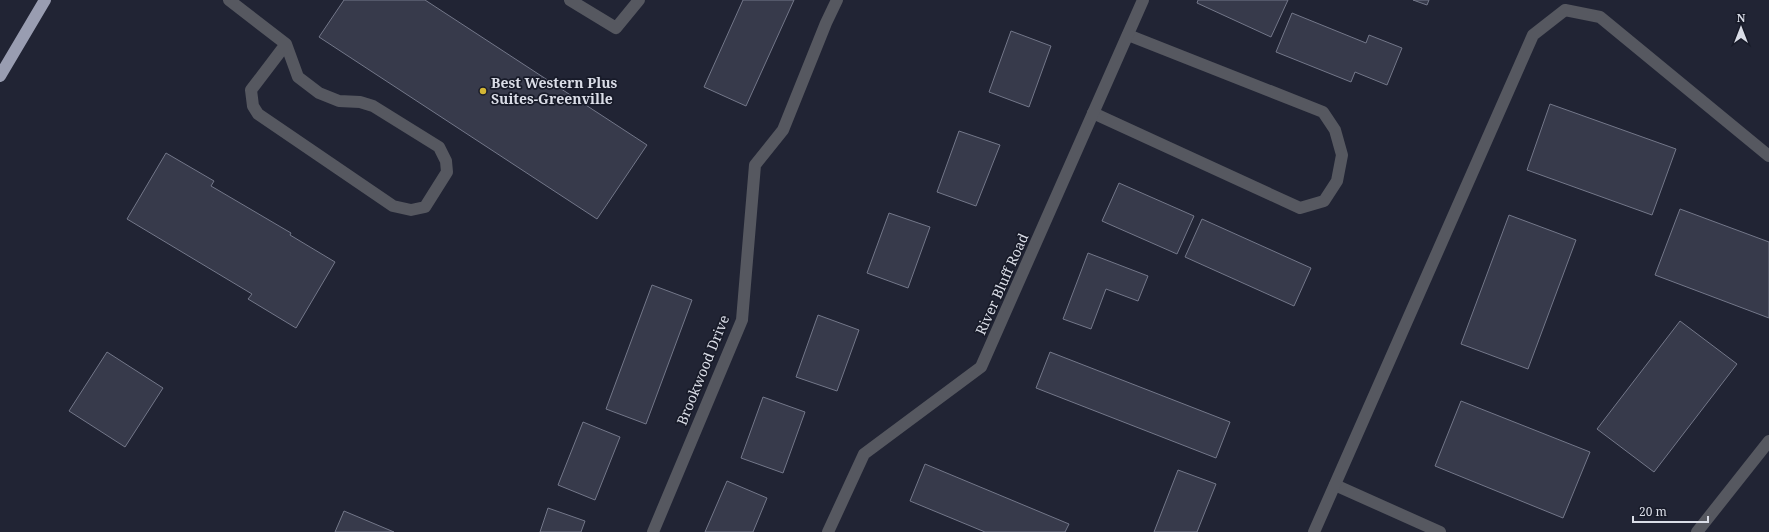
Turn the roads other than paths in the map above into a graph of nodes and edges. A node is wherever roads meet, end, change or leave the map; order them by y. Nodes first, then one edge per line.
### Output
1 (45, 0) edge
2 (229, 0) edge
3 (570, 0) edge
4 (640, 0) edge
5 (837, 0) edge
6 (1143, 0) edge
7 (1128, 35) junction
8 (286, 44) junction
9 (0, 76) edge
10 (1093, 113) junction
11 (1769, 156) edge
12 (1769, 441) edge
13 (1334, 485) junction
14 (653, 532) edge
15 (828, 532) edge
16 (1314, 532) edge
17 (1440, 532) edge
18 (1697, 532) edge

1 - 9 highway
2 - 8 street
3 - 4 street
5 - 14 street, Brookwood Drive
6 - 7 street, River Bluff Road
7 - 10 street, River Bluff Road
7 - 10 street
8 - 8 street
10 - 15 street, River Bluff Road
11 - 13 street
12 - 18 street
13 - 16 street
13 - 17 street

